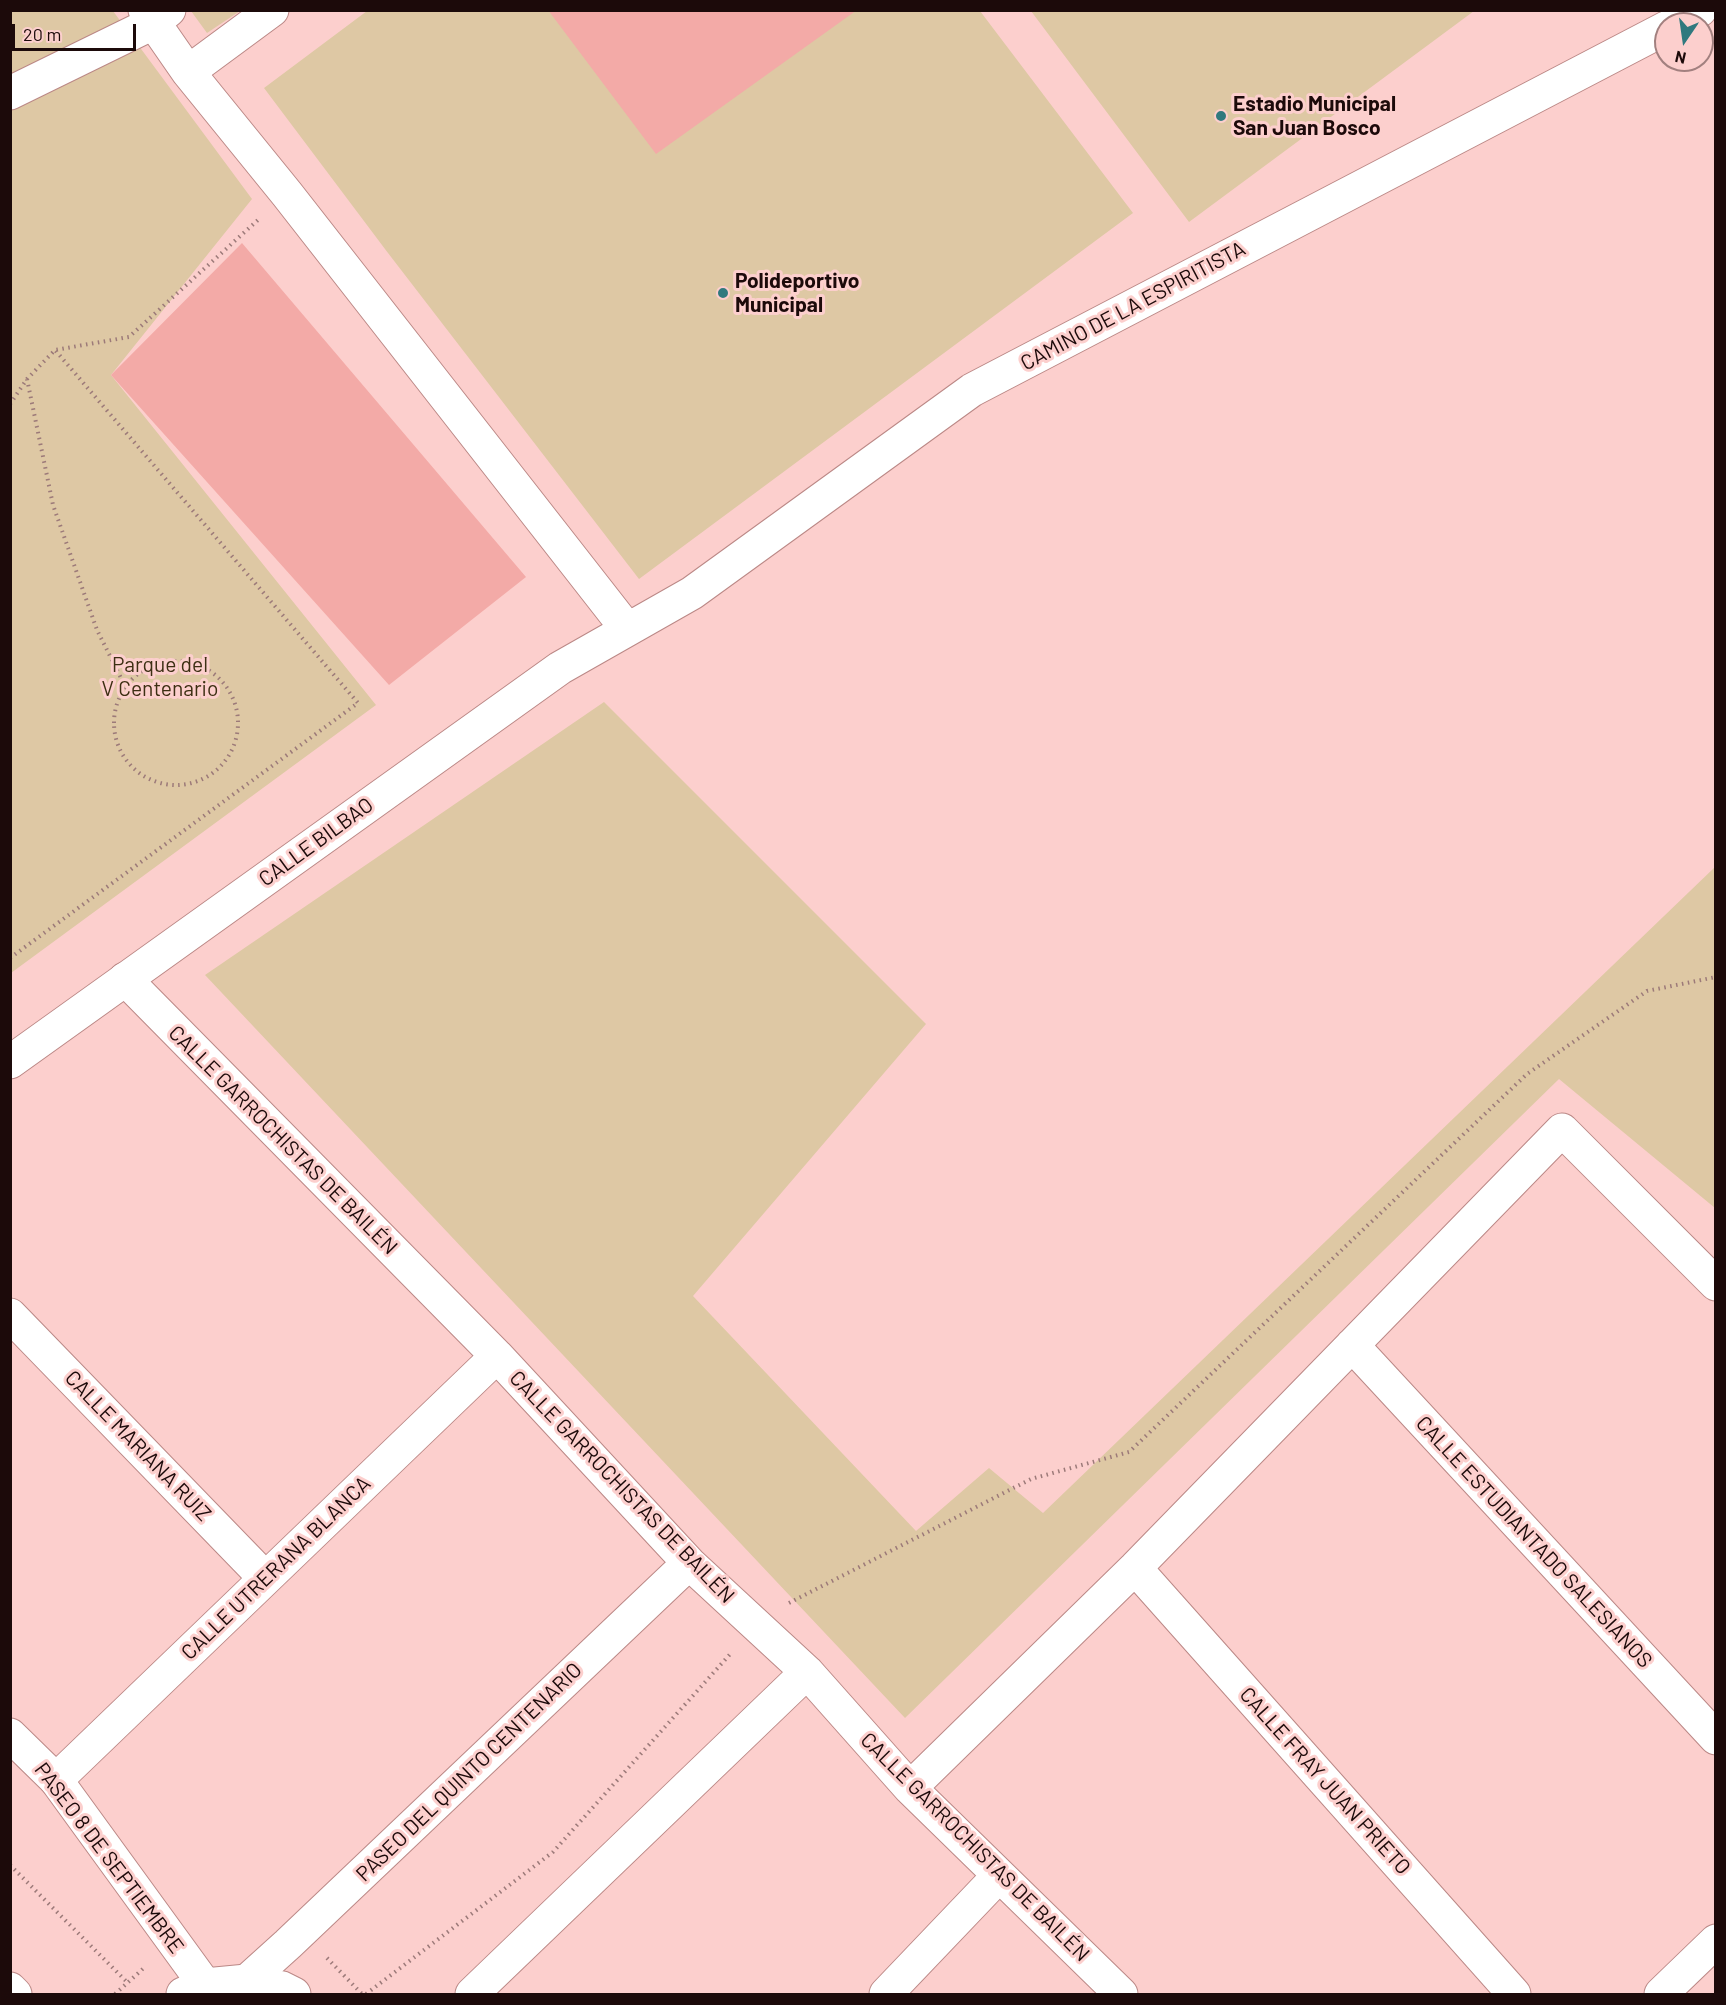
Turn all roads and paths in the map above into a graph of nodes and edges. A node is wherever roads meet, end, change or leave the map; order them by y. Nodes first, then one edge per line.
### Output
1 (272, 10) edge
2 (156, 15) edge
3 (1654, 34) edge
4 (188, 72) junction
5 (10, 93) edge
6 (287, 194) junction
7 (56, 350) junction
8 (27, 379) junction
9 (10, 404) edge
10 (627, 629) junction
11 (125, 686) junction
12 (10, 958) edge
13 (1716, 977) edge
14 (125, 979) junction
15 (10, 1062) edge
16 (1716, 1284) edge
17 (10, 1315) edge
18 (1352, 1345) junction
19 (497, 1356) junction
20 (689, 1563) junction
21 (1135, 1568) junction
22 (265, 1578) junction
23 (756, 1625) junction
24 (807, 1672) junction
25 (10, 1734) edge
26 (1716, 1738) edge
27 (56, 1780) junction
28 (910, 1788) junction
29 (10, 1865) edge
30 (1002, 1878) junction
31 (302, 1931) junction
32 (1716, 1941) edge
33 (246, 1981) junction
34 (127, 1982) dead end
35 (10, 1989) edge
36 (194, 1990) edge
37 (15, 1995) edge
38 (294, 1995) edge
39 (364, 1995) edge
40 (472, 1995) edge
41 (886, 1995) edge
42 (1121, 1995) edge
43 (1514, 1995) edge
44 (1661, 1995) edge

1 - 4 street
2 - 4 street
2 - 5 street
3 - 10 street, CAMINO DE LA ESPIRITISTA
4 - 6 street
6 - 7 path
6 - 10 street
7 - 8 path
7 - 12 path
8 - 9 path
8 - 11 path
10 - 14 street, CALLE BILBAO
11 - 11 path
13 - 23 path
14 - 15 street, CALLE BILBAO
14 - 19 street, CALLE GARROCHISTAS DE BAILÉN
16 - 18 street
17 - 22 street, CALLE MARIANA RUIZ
18 - 21 street
18 - 26 street, CALLE ESTUDIANTADO SALESIANOS
19 - 20 street, CALLE GARROCHISTAS DE BAILÉN
19 - 22 street, CALLE UTRERANA BLANCA
20 - 23 street, CALLE GARROCHISTAS DE BAILÉN
20 - 31 street, PASEO DEL QUINTO CENTENARIO
21 - 28 street
21 - 43 street, CALLE FRAY JUAN PRIETO
22 - 27 street, CALLE UTRERANA BLANCA
23 - 24 street, CALLE GARROCHISTAS DE BAILÉN
23 - 39 path
24 - 28 street, CALLE GARROCHISTAS DE BAILÉN
24 - 40 street
25 - 27 street, PASEO 8 DE SEPTIEMBRE
27 - 36 street, PASEO 8 DE SEPTIEMBRE
28 - 30 street, CALLE GARROCHISTAS DE BAILÉN
29 - 34 path
30 - 41 street
30 - 42 street, CALLE GARROCHISTAS DE BAILÉN
31 - 33 street, PASEO DEL QUINTO CENTENARIO
31 - 39 path
32 - 44 street
33 - 36 street
33 - 38 street
35 - 37 street

